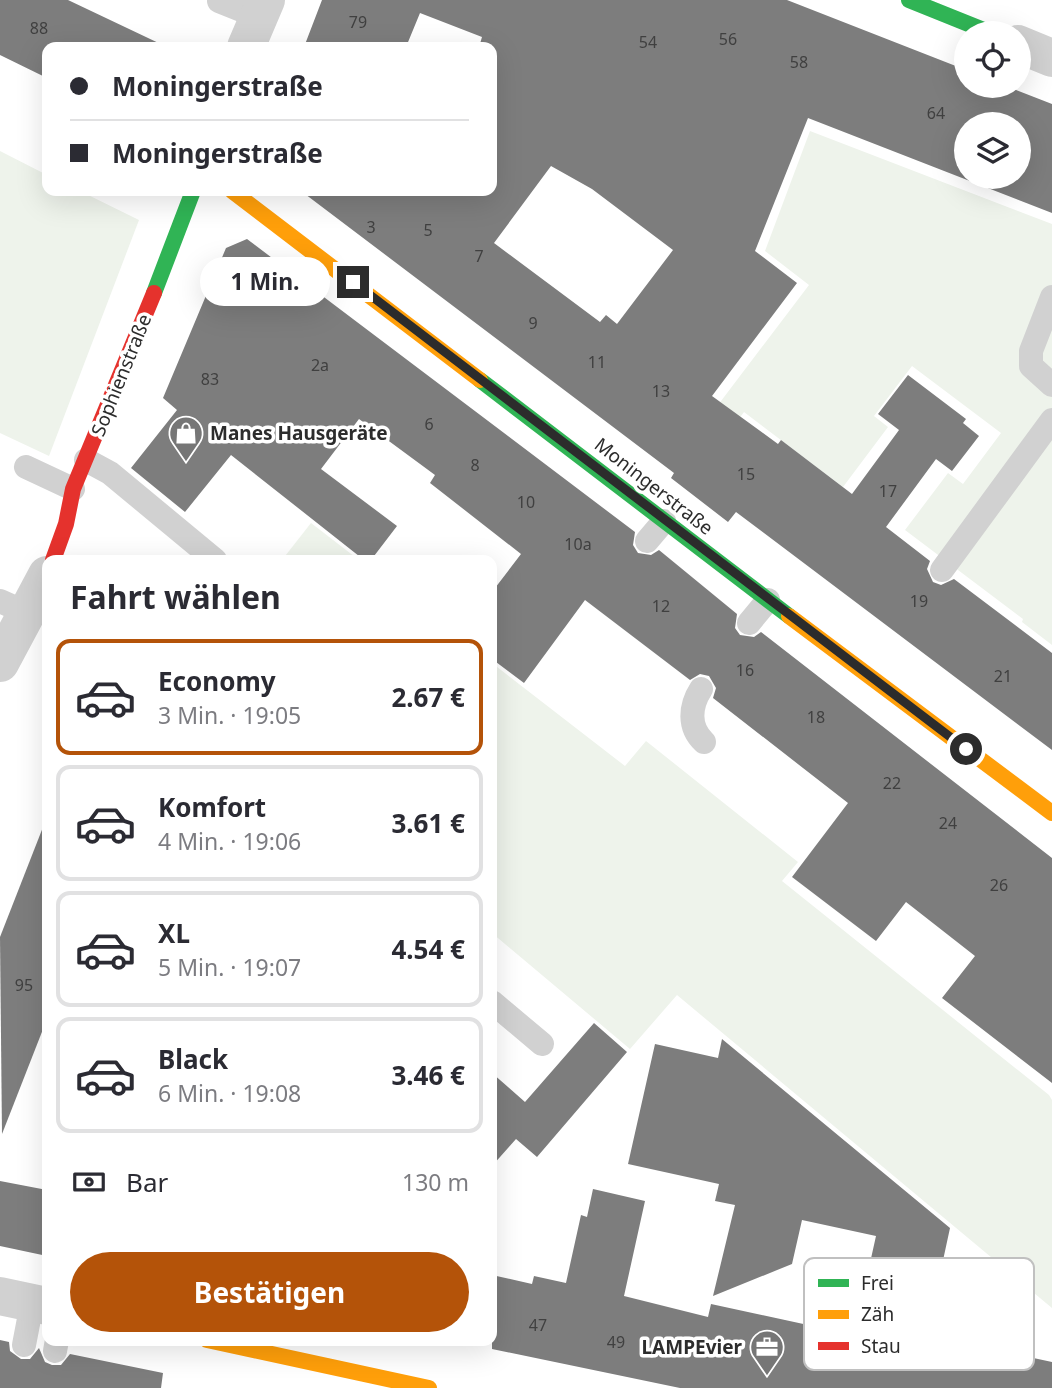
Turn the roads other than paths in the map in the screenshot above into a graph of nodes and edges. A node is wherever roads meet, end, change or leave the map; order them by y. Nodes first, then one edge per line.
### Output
1 (909, 0) edge
2 (219, 1) edge
3 (961, 21) edge
4 (257, 22) edge
5 (1031, 49) edge
6 (1052, 58) edge
7 (191, 196) edge
8 (239, 196) edge
9 (1052, 297) edge
10 (1052, 386) edge
11 (1052, 420) edge
12 (86, 460) junction
13 (26, 467) dead end
14 (73, 489) junction
15 (664, 521) junction
16 (648, 541) dead end
17 (55, 555) edge
18 (209, 555) edge
19 (942, 570) dead end
20 (32, 597) edge
21 (768, 600) junction
22 (749, 623) dead end
23 (0, 663) edge
24 (701, 689) dead end
25 (704, 742) dead end
26 (1052, 813) edge
27 (497, 1006) edge
28 (542, 1044) dead end
29 (26, 1302) edge
30 (24, 1345) dead end
31 (226, 1346) edge
32 (322, 1377) edge
33 (358, 1380) edge
34 (429, 1388) edge

1 - 3 street
2 - 4 lane
5 - 6 street
7 - 12 street, Sophienstraße
8 - 15 street, Moningerstraße
9 - 10 lane
11 - 19 lane
12 - 14 street, Sophienstraße
12 - 18 lane
13 - 14 lane
14 - 17 street, Sophienstraße
15 - 16 lane
15 - 21 street, Moningerstraße
20 - 23 street
21 - 22 lane
21 - 26 street, Moningerstraße
24 - 25 lane
27 - 28 lane
29 - 30 lane
31 - 32 street
32 - 33 street
33 - 34 street

